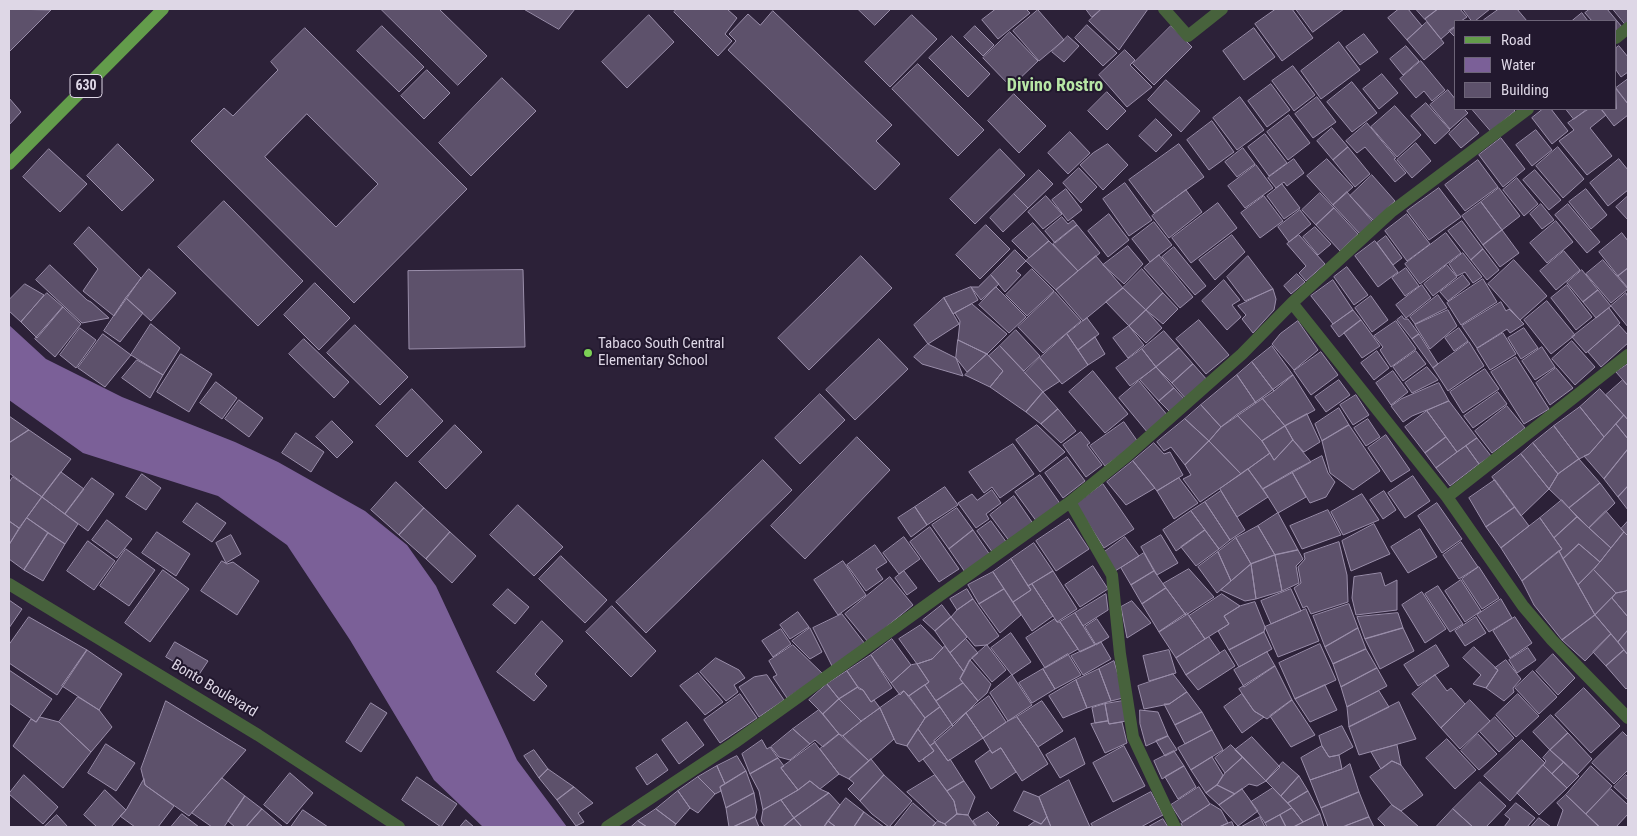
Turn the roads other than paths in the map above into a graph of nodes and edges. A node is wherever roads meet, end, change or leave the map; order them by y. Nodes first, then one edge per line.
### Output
1 (163, 9) edge
2 (1164, 9) edge
3 (1222, 9) edge
4 (1628, 28) edge
5 (1617, 37) edge
6 (1527, 110) edge
7 (9, 164) edge
8 (1292, 303) junction
9 (1628, 355) edge
10 (1447, 497) junction
11 (1070, 502) junction
12 (9, 584) edge
13 (1628, 718) edge
14 (399, 827) edge
15 (606, 827) edge
16 (1175, 827) edge

1 - 7 main road, 630
2 - 3 street
4 - 5 street
6 - 8 street
8 - 10 street
8 - 11 street
9 - 10 street
10 - 13 street
11 - 15 street
11 - 16 street
12 - 14 street, Bonto Boulevard

